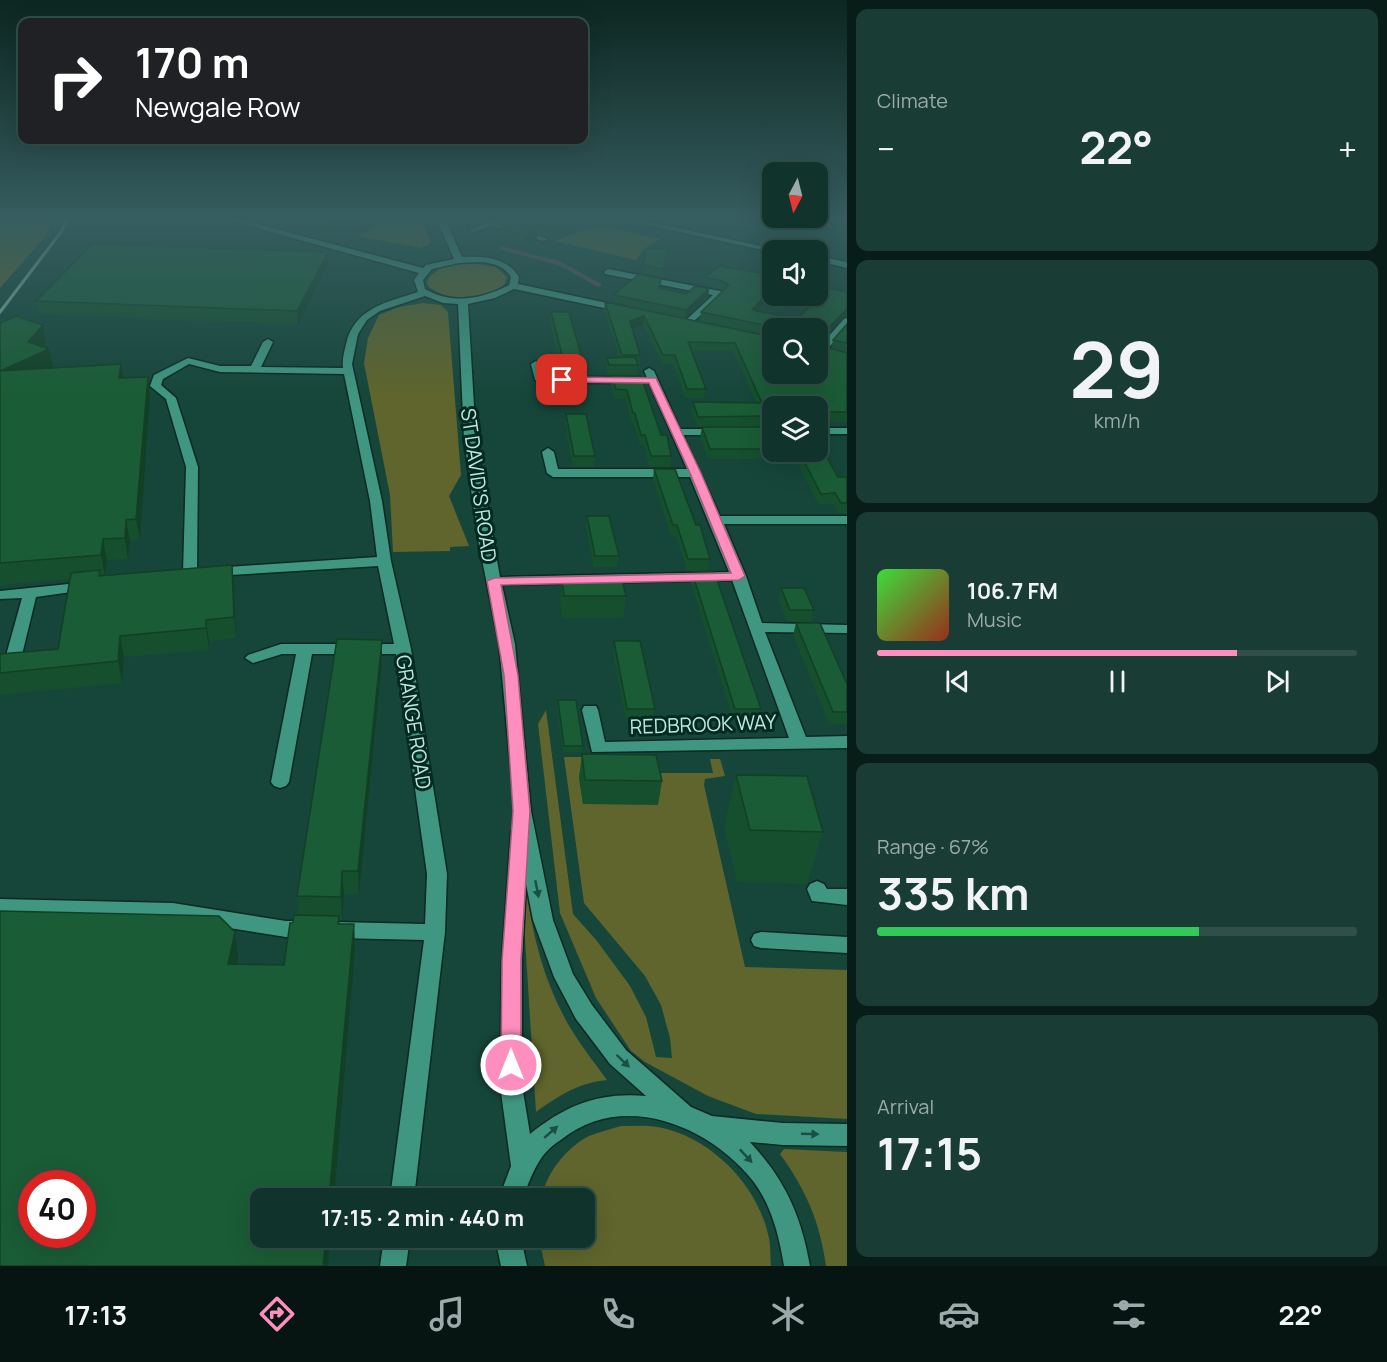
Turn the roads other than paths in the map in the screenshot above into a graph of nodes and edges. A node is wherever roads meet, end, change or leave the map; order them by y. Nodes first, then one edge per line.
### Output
1 (419, 278) edge
2 (515, 278) edge
3 (639, 278) edge
4 (513, 286) junction
5 (425, 293) junction
6 (464, 301) junction
7 (631, 310) edge
8 (677, 320) edge
9 (847, 321) edge
10 (688, 323) junction
11 (699, 325) edge
12 (268, 342) dead end
13 (828, 345) edge
14 (536, 364) dead end
15 (254, 370) junction
16 (347, 371) junction
17 (828, 431) edge
18 (847, 431) edge
19 (677, 432) junction
20 (737, 432) edge
21 (549, 452) dead end
22 (696, 473) junction
23 (716, 520) junction
24 (847, 520) edge
25 (384, 561) junction
26 (739, 576) junction
27 (494, 581) junction
28 (99, 585) edge
29 (30, 593) junction
30 (0, 595) edge
31 (757, 627) junction
32 (847, 629) edge
33 (306, 649) junction
34 (403, 649) junction
35 (253, 658) dead end
36 (0, 664) edge
37 (590, 710) dead end
38 (799, 742) junction
39 (847, 742) edge
40 (280, 782) dead end
41 (522, 811) junction
42 (817, 889) dead end
43 (847, 897) edge
44 (0, 907) edge
45 (435, 932) junction
46 (761, 940) dead end
47 (847, 945) edge
48 (682, 1113) junction
49 (710, 1127) junction
50 (847, 1135) edge
51 (523, 1165) junction
52 (403, 1188) edge
53 (515, 1188) edge
54 (396, 1248) edge
55 (510, 1248) edge
56 (393, 1266) edge
57 (514, 1266) edge
58 (797, 1266) edge

1 - 5 street
2 - 4 street
3 - 10 street
4 - 6 street
4 - 7 street
5 - 6 street
5 - 16 street, GRANGE ROAD
6 - 27 street, ST DAVID'S ROAD
8 - 10 street
9 - 13 street
10 - 11 street
12 - 15 street
14 - 19 street
15 - 16 street
15 - 25 street
16 - 25 street, GRANGE ROAD
17 - 18 street
19 - 20 street
19 - 22 street
21 - 22 street
22 - 23 street
23 - 24 street
23 - 26 street
25 - 34 street, GRANGE ROAD
26 - 27 street
26 - 31 street
27 - 41 street, ST DAVID'S ROAD
28 - 29 street
29 - 30 street
29 - 36 street
31 - 32 street
31 - 38 street
33 - 34 street
33 - 35 street
33 - 40 street
34 - 45 street, GRANGE ROAD
37 - 38 street, REDBROOK WAY
38 - 39 street, REDBROOK WAY
41 -> 48 street, ST DAVID'S ROAD
41 - 51 street, ST DAVID'S ROAD
42 - 43 street
44 - 45 street
45 - 52 street, GRANGE ROAD
46 - 47 street
48 - 49 street, ST DAVID'S ROAD
51 -> 48 street, ST DAVID'S ROAD
49 -> 50 street
49 -> 58 street, ST DAVID'S ROAD
51 - 53 street, ST DAVID'S ROAD
54 - 56 street
55 - 57 street

